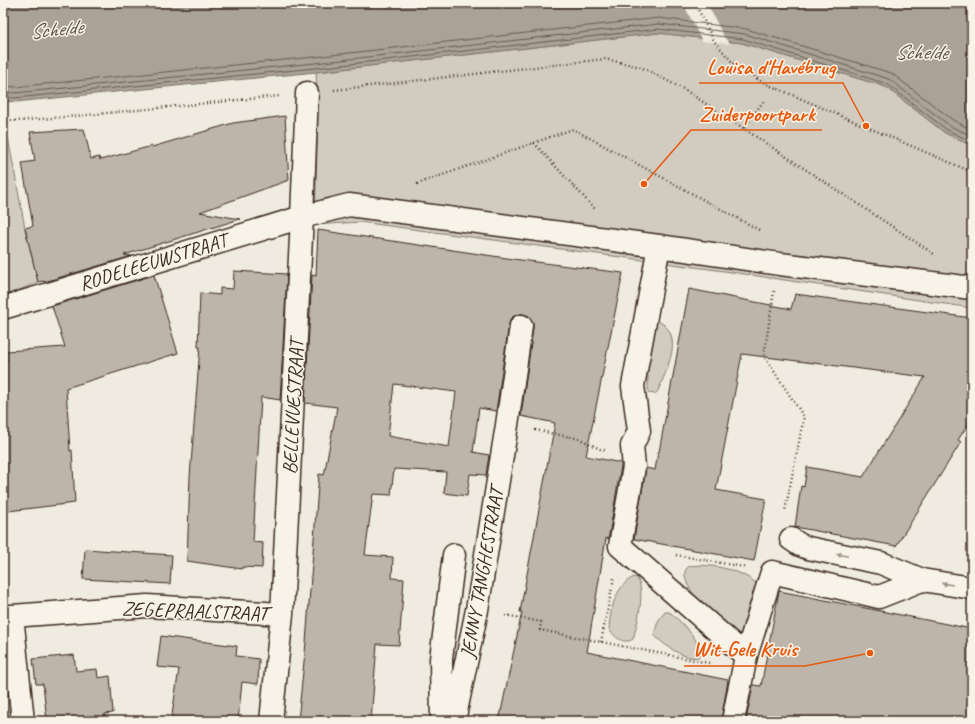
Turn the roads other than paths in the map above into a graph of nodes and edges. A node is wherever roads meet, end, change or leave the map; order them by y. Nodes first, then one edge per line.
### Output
1 (307, 93) road end
2 (302, 217) junction
3 (659, 246) junction
4 (972, 288) edge
5 (3, 308) edge
6 (521, 326) dead end
7 (791, 539) dead end
8 (454, 555) dead end
9 (922, 580) junction
10 (972, 588) edge
11 (282, 614) junction
12 (8, 616) edge
13 (744, 663) junction
14 (23, 721) edge
15 (271, 721) edge
16 (442, 721) edge
17 (454, 721) edge
18 (732, 721) edge

1 - 2 street, BELLEVUESTRAAT
2 - 3 street, RODELEEUWSTRAAT
2 - 5 street, RODELEEUWSTRAAT
2 - 11 street, BELLEVUESTRAAT
3 - 4 street, RODELEEUWSTRAAT
3 - 13 street
6 - 17 street, JENNY TANGHESTRAAT
9 -> 7 street
8 - 16 street
10 -> 9 street
9 - 13 street
11 - 12 street, ZEGEPRAALSTRAAT
11 - 15 street, BELLEVUESTRAAT
12 - 14 street
13 - 18 street

